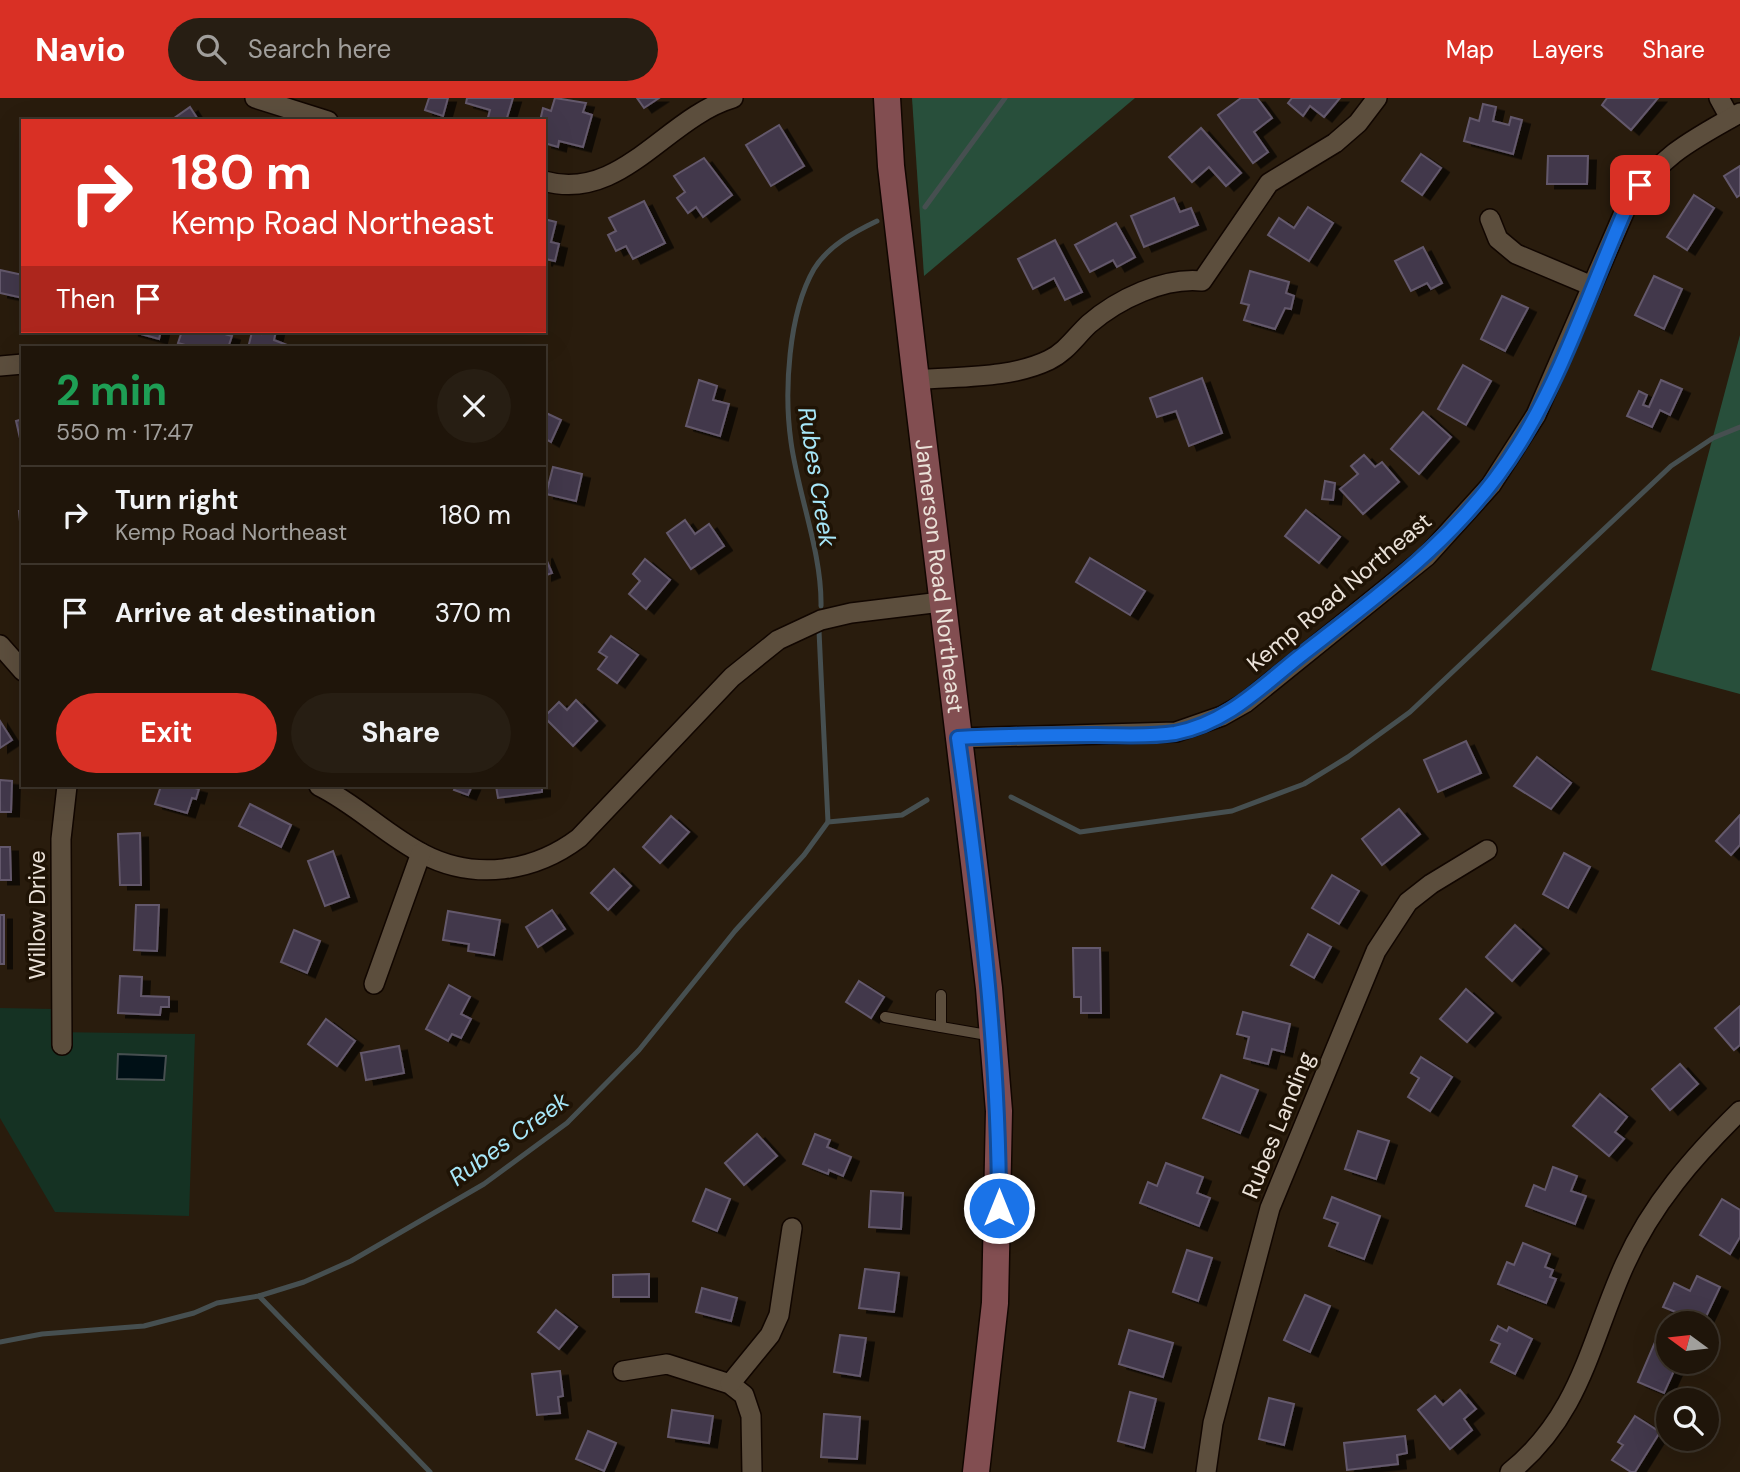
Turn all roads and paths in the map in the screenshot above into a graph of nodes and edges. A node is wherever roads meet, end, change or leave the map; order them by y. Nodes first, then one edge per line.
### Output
1 (255, 98) edge
2 (733, 98) edge
3 (887, 98) edge
4 (1377, 98) edge
5 (1719, 98) edge
6 (1735, 115) edge
7 (322, 119) edge
8 (546, 181) edge
9 (1490, 219) dead end
10 (1592, 286) junction
11 (21, 364) edge
12 (0, 366) edge
13 (916, 380) junction
14 (941, 602) junction
15 (0, 645) edge
16 (21, 669) edge
17 (958, 738) junction
18 (67, 787) edge
19 (321, 787) edge
20 (1488, 849) dead end
21 (421, 853) junction
22 (374, 984) dead end
23 (941, 995) dead end
24 (885, 1017) dead end
25 (941, 1027) junction
26 (993, 1036) junction
27 (62, 1045) dead end
28 (1740, 1111) edge
29 (792, 1228) dead end
30 (623, 1371) dead end
31 (730, 1384) junction
32 (752, 1472) edge
33 (976, 1472) edge
34 (1206, 1472) edge
35 (1510, 1472) edge

1 - 7 street
2 - 8 street
3 - 13 street, Jamerson Road Northeast
4 - 13 street
5 - 6 street
6 - 10 street, Kemp Road Northeast
9 - 10 street
10 - 17 street, Kemp Road Northeast
11 - 12 street
13 - 14 street, Jamerson Road Northeast
14 - 17 street, Jamerson Road Northeast
14 - 21 street
15 - 16 street
17 - 26 street, Jamerson Road Northeast
18 - 27 street, Willow Drive
19 - 21 street
20 - 34 street, Rubes Landing
21 - 22 street
23 - 25 lane
24 - 25 lane
25 - 26 lane
26 - 33 street, Jamerson Road Northeast
28 - 35 street
29 - 31 street
30 - 31 street
31 - 32 street

